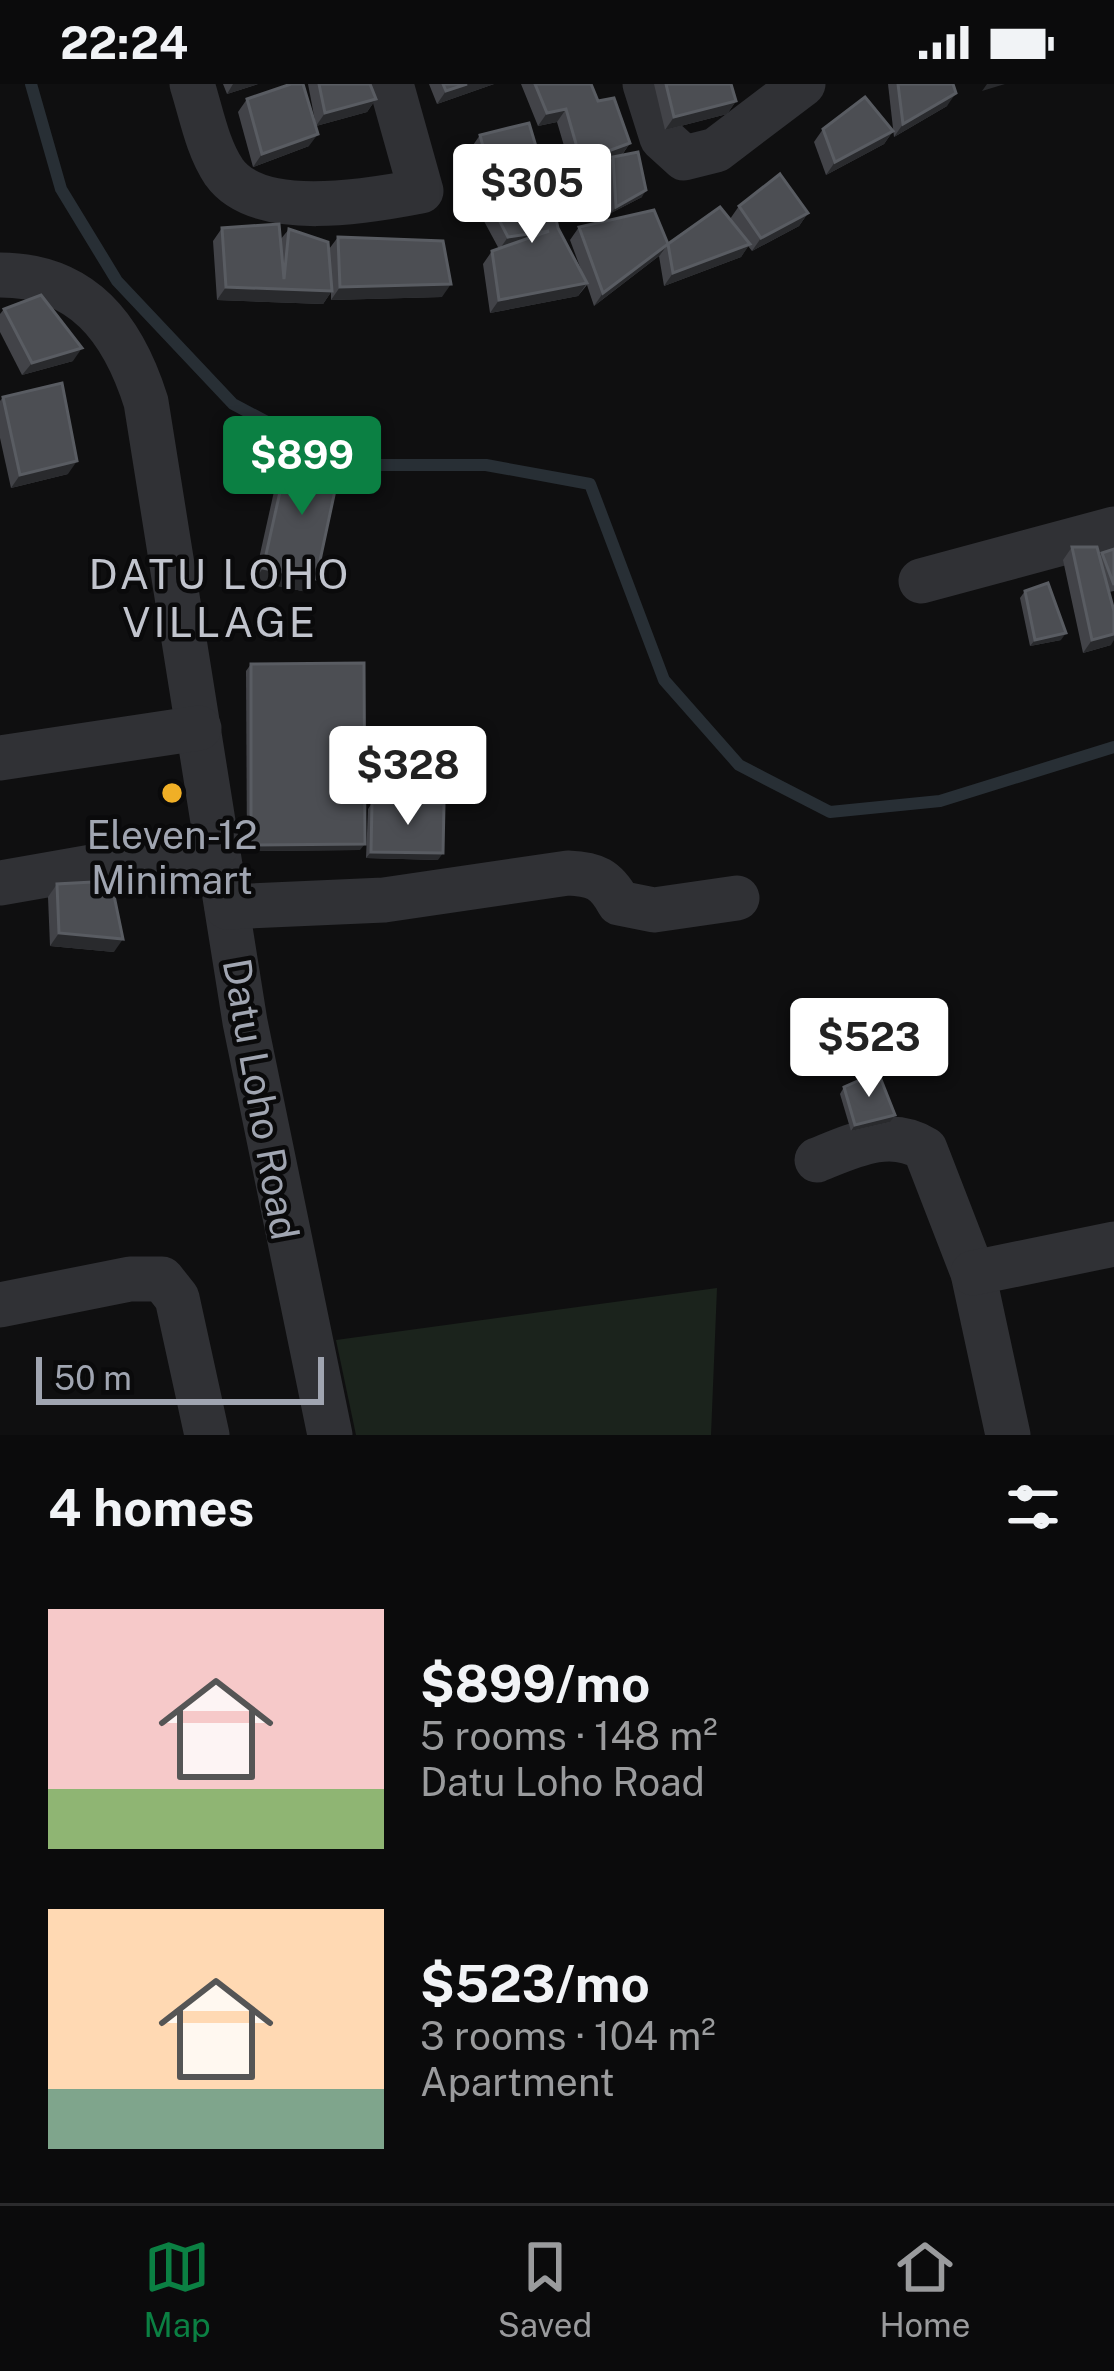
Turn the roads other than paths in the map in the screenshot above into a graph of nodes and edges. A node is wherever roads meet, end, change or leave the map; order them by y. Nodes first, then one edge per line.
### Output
1 (192, 84) edge
2 (392, 84) edge
3 (646, 84) edge
4 (803, 84) edge
5 (0, 275) edge
6 (1114, 529) edge
7 (921, 580) dead end
8 (199, 728) junction
9 (0, 758) edge
10 (217, 845) junction
11 (0, 884) edge
12 (737, 898) dead end
13 (227, 907) junction
14 (817, 1160) dead end
15 (1114, 1244) edge
16 (973, 1273) junction
17 (0, 1305) edge
18 (207, 1435) edge
19 (330, 1435) edge
20 (1008, 1435) edge

1 - 2 street
3 - 4 street
5 - 8 street, Datu Loho Road
6 - 7 street
8 - 9 street
8 - 10 street, Datu Loho Road
10 - 11 street
10 - 13 street, Datu Loho Road
12 - 13 street
13 - 19 street, Datu Loho Road
14 - 16 street
15 - 16 street
16 - 20 street
17 - 18 street

